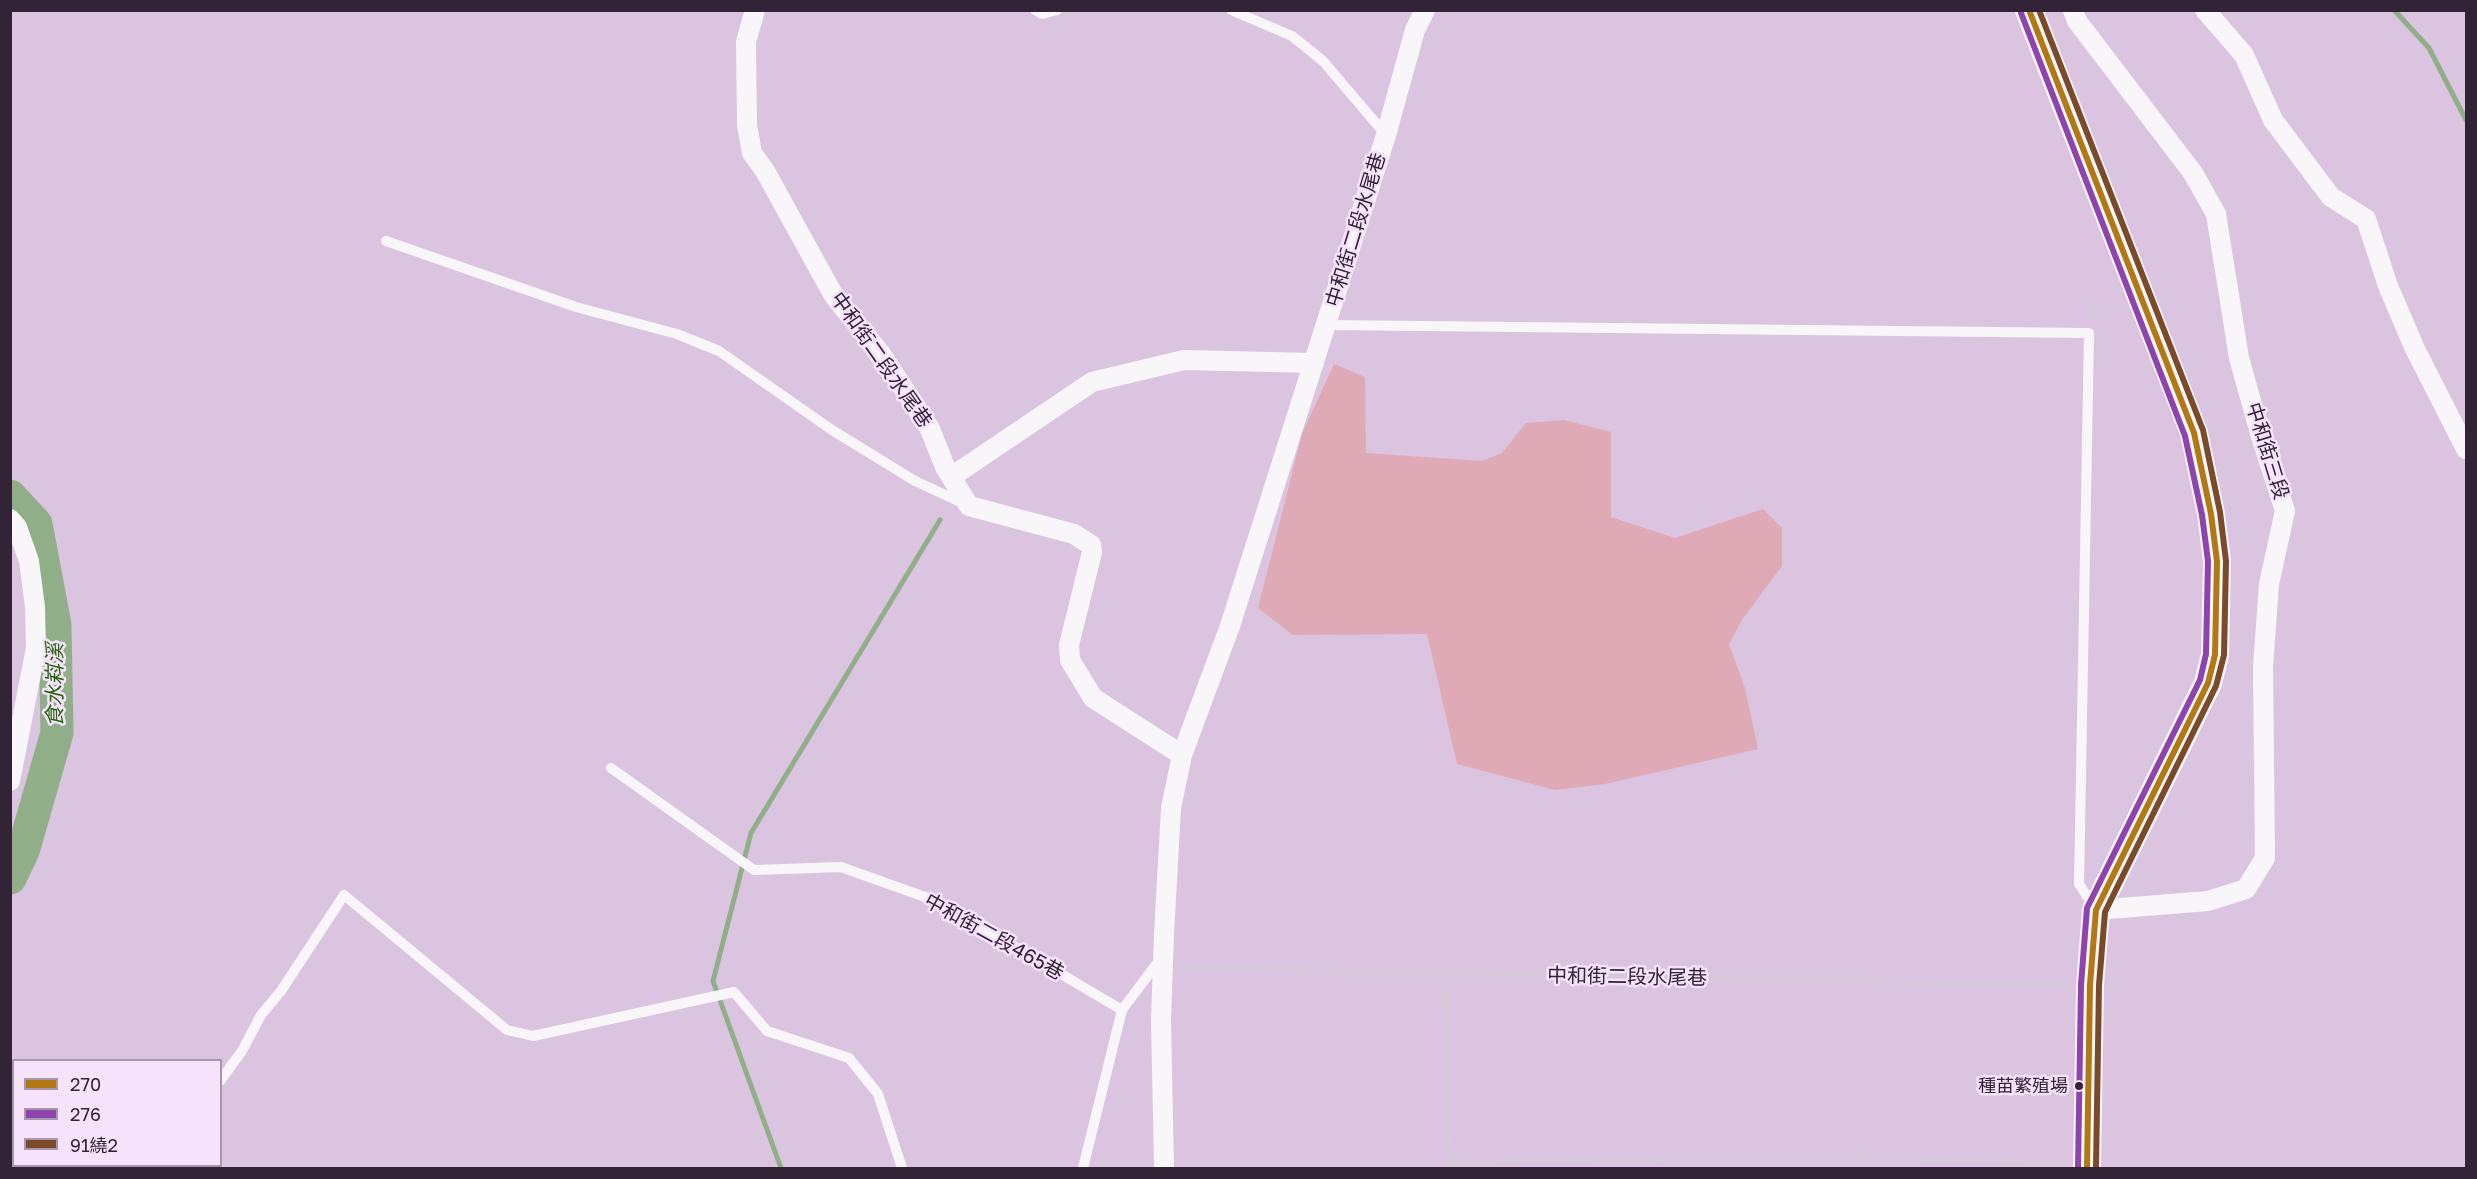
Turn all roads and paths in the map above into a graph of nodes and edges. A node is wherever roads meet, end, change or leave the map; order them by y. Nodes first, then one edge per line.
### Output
1 (755, 10) edge
2 (1035, 10) edge
3 (1057, 10) edge
4 (1231, 10) edge
5 (1425, 10) edge
6 (2029, 10) edge
7 (2073, 10) edge
8 (2205, 10) edge
9 (1386, 135) junction
10 (386, 241) dead end
11 (2094, 297) dead end
12 (1326, 325) junction
13 (2088, 333) junction
14 (1314, 363) junction
15 (2466, 449) edge
16 (951, 477) junction
17 (969, 506) junction
18 (10, 519) edge
19 (1182, 755) junction
20 (611, 768) dead end
21 (10, 781) edge
22 (2096, 910) junction
23 (1163, 961) junction
24 (1445, 973) junction
25 (2090, 985) junction
26 (1122, 1010) junction
27 (222, 1078) edge
28 (2087, 1165) edge
29 (902, 1168) edge
30 (1083, 1168) edge
31 (1164, 1168) edge

1 - 16 street, 中和街二段水尾巷
2 - 3 lane
4 - 9 lane, 中和街二段水尾巷
5 - 9 street
6 - 22 main road
7 - 22 street, 中和街三段
8 - 15 street
9 - 12 street, 中和街二段水尾巷
10 - 17 lane
11 - 13 path
12 - 13 lane
12 - 14 street, 中和街二段水尾巷
13 - 22 lane
14 - 16 street
14 - 19 street, 中和街二段水尾巷
16 - 17 street, 中和街二段水尾巷
17 - 19 street
18 - 21 street
19 - 23 street, 中和街二段水尾巷
20 - 26 lane, 中和街二段465巷
22 - 25 main road
23 - 24 path, 中和街二段水尾巷
23 - 26 lane
23 - 31 street, 中和街二段水尾巷
24 - 25 path, 中和街二段水尾巷
24 - 28 path
25 - 28 main road
26 - 30 lane
27 - 29 lane

